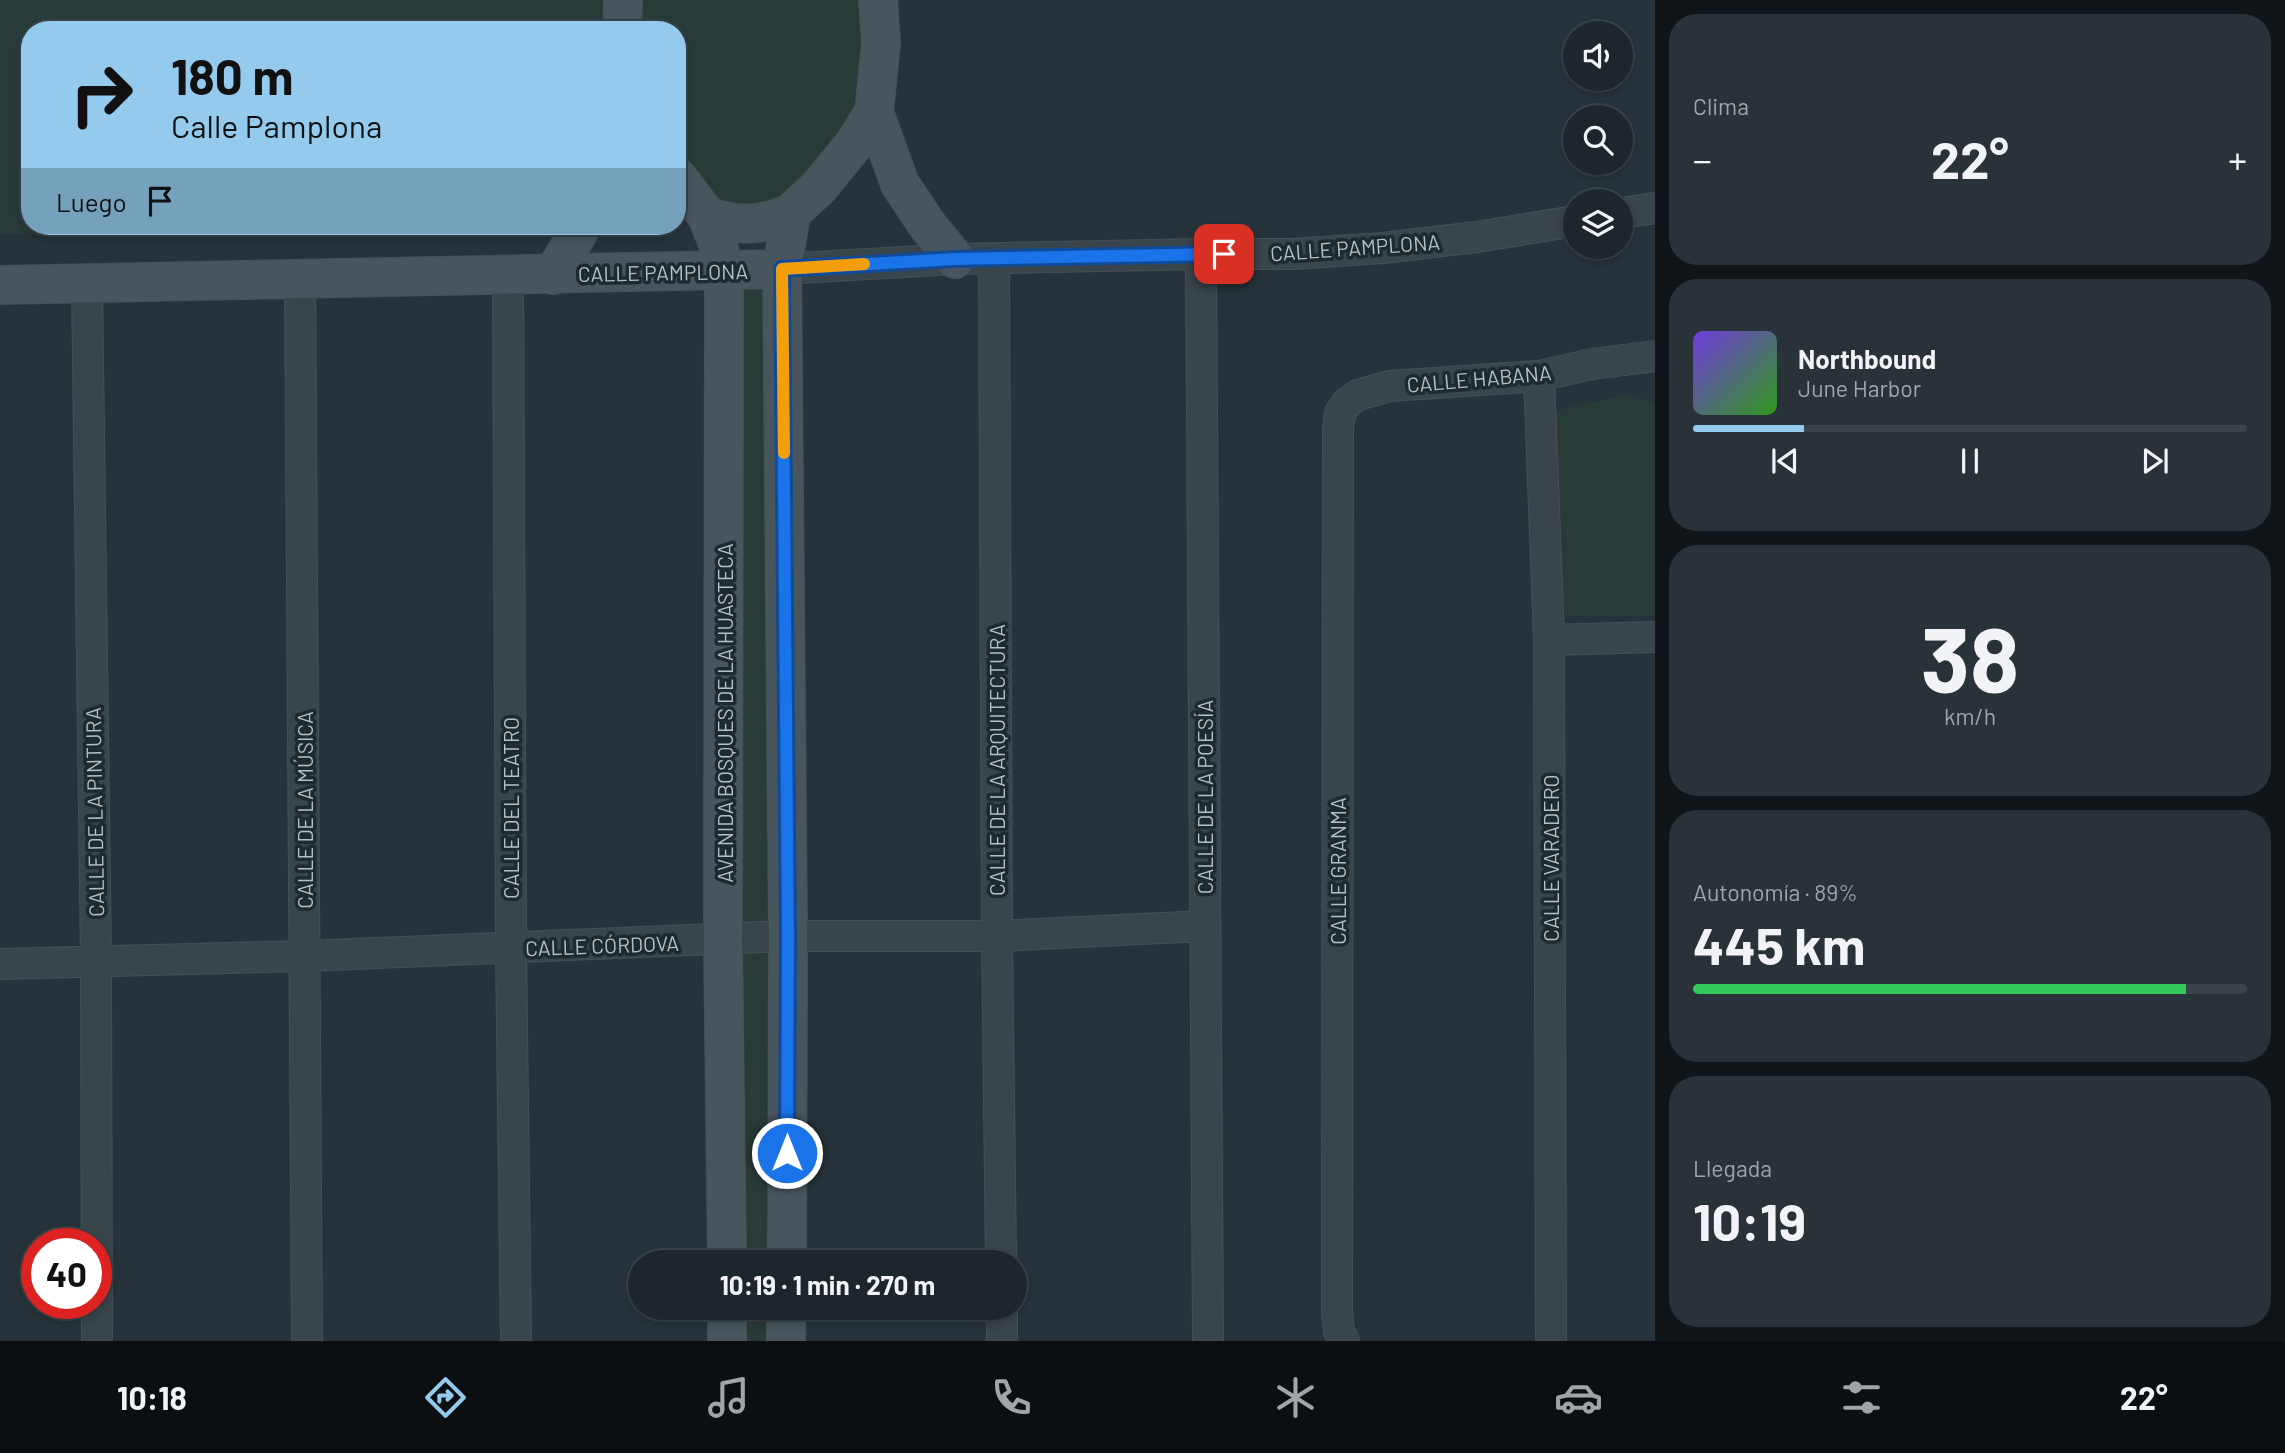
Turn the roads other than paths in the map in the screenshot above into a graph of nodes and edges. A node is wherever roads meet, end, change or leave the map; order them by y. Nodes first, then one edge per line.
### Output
1 (623, 0) edge
2 (878, 0) edge
3 (622, 21) edge
4 (874, 112) junction
5 (686, 189) edge
6 (1655, 208) edge
7 (1633, 212) edge
8 (791, 213) junction
9 (707, 216) junction
10 (1563, 223) edge
11 (577, 235) edge
12 (1201, 254) junction
13 (955, 259) junction
14 (994, 259) junction
15 (782, 269) junction
16 (724, 270) junction
17 (553, 275) junction
18 (508, 276) junction
19 (300, 278) junction
20 (87, 283) junction
21 (0, 285) edge
22 (1655, 356) edge
23 (1539, 376) junction
24 (1347, 403) joint
25 (1655, 637) edge
26 (1549, 640) junction
27 (1205, 926) junction
28 (788, 936) junction
29 (997, 936) junction
30 (723, 940) junction
31 (511, 948) junction
32 (305, 956) junction
33 (96, 962) junction
34 (0, 964) edge
35 (727, 1250) edge
36 (786, 1250) edge
37 (1001, 1250) edge
38 (727, 1320) edge
39 (786, 1320) edge
40 (1002, 1320) edge
41 (97, 1341) edge
42 (306, 1341) edge
43 (516, 1341) edge
44 (727, 1341) edge
45 (786, 1341) edge
46 (1002, 1341) edge
47 (1208, 1341) edge
48 (1344, 1341) edge
49 (1551, 1341) edge

1 - 3 street
2 - 4 street
4 - 8 street
4 - 13 street
5 - 9 street, AVENIDA BOSQUES DE LA HUASTECA
6 - 7 street
8 - 9 street
8 - 15 street
9 - 16 street, AVENIDA BOSQUES DE LA HUASTECA
10 - 12 street, CALLE PAMPLONA
11 - 17 street
12 - 14 street, CALLE PAMPLONA
12 - 27 street, CALLE DE LA POESÍA
13 - 14 street, CALLE PAMPLONA
13 - 15 street, CALLE PAMPLONA
14 - 29 street, CALLE DE LA ARQUITECTURA
15 - 16 street, CALLE PAMPLONA
15 - 28 street
16 - 17 street, CALLE PAMPLONA
16 - 30 street, AVENIDA BOSQUES DE LA HUASTECA
17 - 18 street, CALLE PAMPLONA
18 - 19 street, CALLE PAMPLONA
18 - 31 street, CALLE DEL TEATRO
19 - 20 street, CALLE PAMPLONA
19 - 32 street, CALLE DE LA MÚSICA
20 - 21 street, CALLE PAMPLONA
20 - 33 street, CALLE DE LA PINTURA
22 - 23 street, CALLE HABANA
23 - 24 street, CALLE HABANA
23 - 26 street, CALLE VARADERO
24 - 48 street, CALLE GRANMA
25 - 26 street
26 - 49 street, CALLE VARADERO
27 - 29 street, CALLE CÓRDOVA
27 - 47 street, CALLE DE LA POESÍA
28 - 29 street, CALLE CÓRDOVA
28 - 30 street, CALLE CÓRDOVA
28 - 36 street
29 - 37 street, CALLE DE LA ARQUITECTURA
30 - 31 street, CALLE CÓRDOVA
30 - 35 street, AVENIDA BOSQUES DE LA HUASTECA
31 - 32 street, CALLE CÓRDOVA
31 - 43 street, CALLE DEL TEATRO
32 - 33 street, CALLE CÓRDOVA
32 - 42 street, CALLE DE LA MÚSICA
33 - 34 street, CALLE CÓRDOVA
33 - 41 street, CALLE DE LA PINTURA
38 - 44 street
39 - 45 street
40 - 46 street

